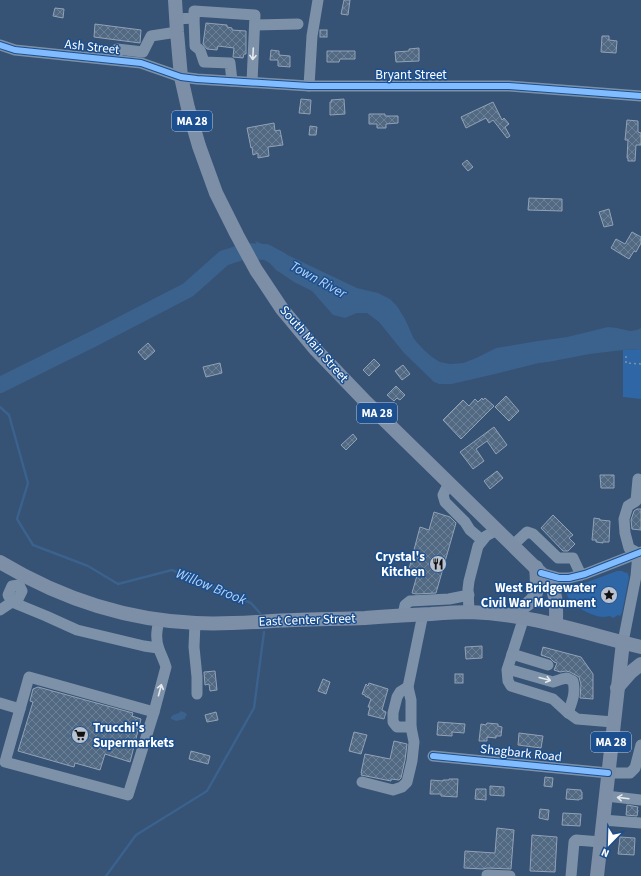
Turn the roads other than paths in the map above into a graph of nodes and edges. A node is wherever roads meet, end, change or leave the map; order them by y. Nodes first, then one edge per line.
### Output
1 (175, 0) edge
2 (318, 0) edge
3 (194, 18) junction
4 (298, 24) dead end
5 (176, 25) junction
6 (255, 25) junction
7 (0, 45) edge
8 (143, 52) junction
9 (117, 60) junction
10 (143, 64) junction
11 (181, 78) junction
12 (232, 81) junction
13 (252, 82) junction
14 (309, 86) junction
15 (641, 96) edge
16 (638, 479) dead end
17 (449, 483) junction
18 (497, 530) junction
19 (482, 540) junction
20 (513, 545) junction
21 (640, 553) edge
22 (0, 562) edge
23 (538, 570) junction
24 (578, 576) junction
25 (21, 580) junction
26 (468, 595) junction
27 (12, 602) junction
28 (0, 610) edge
29 (469, 612) junction
30 (424, 614) junction
31 (403, 615) junction
32 (510, 615) junction
33 (524, 617) junction
34 (159, 620) junction
35 (195, 623) junction
36 (556, 624) junction
37 (623, 642) junction
38 (641, 647) edge
39 (158, 648) junction
40 (512, 654) junction
41 (641, 664) edge
42 (548, 665) dead end
43 (508, 669) junction
44 (408, 687) junction
45 (617, 689) junction
46 (197, 694) dead end
47 (0, 703) edge
48 (20, 709) junction
49 (154, 712) junction
50 (568, 713) junction
51 (613, 722) junction
52 (411, 727) junction
53 (641, 745) edge
54 (432, 756) dead end
55 (638, 769) edge
56 (608, 773) junction
57 (362, 782) dead end
58 (606, 796) junction
59 (641, 800) edge
60 (603, 820) junction
61 (641, 822) edge
62 (601, 842) junction
63 (487, 876) edge
64 (510, 876) edge
65 (571, 876) edge
66 (597, 876) edge

1 - 5 main road, South Main Street / MA 28
2 - 14 street
3 - 5 street
3 - 6 street
3 - 12 street
4 - 6 street
5 - 8 street
5 - 11 main road, South Main Street / MA 28
6 -> 13 street
7 - 9 street, Ash Street
8 - 9 street
8 - 10 street
9 - 10 street, Ash Street
10 - 11 street, Ash Street
11 - 12 street, Bryant Street
11 - 17 main road, South Main Street / MA 28
12 - 13 street, Bryant Street
13 - 14 street, Bryant Street
14 - 15 street, Bryant Street
16 - 21 street
17 - 18 main road, South Main Street / MA 28
17 - 19 street
18 - 19 street
18 - 20 main road, South Main Street / MA 28
19 - 26 street
20 - 23 main road, South Main Street / MA 28
20 - 24 street
21 - 24 street
21 - 37 street
22 - 25 main road, East Center Street
23 - 24 street
23 - 32 main road
23 - 36 main road, South Main Street / MA 28
25 - 27 street
25 - 34 main road, East Center Street
26 - 29 street
26 - 31 street
27 - 28 street
27 - 39 street
29 - 30 main road, East Center Street
29 - 32 main road, East Center Street
30 - 31 main road, East Center Street
30 - 44 street
31 - 35 main road, East Center Street
32 - 33 main road, East Center Street
33 - 36 main road, East Center Street
33 - 40 street
34 - 35 main road, East Center Street
34 - 39 street
35 - 46 street
36 - 37 main road, East Center Street
37 - 38 main road, East Center Street
37 - 45 main road, MA 28
49 -> 39 street
40 - 42 street
40 - 43 street
41 - 45 main road
43 - 50 street
43 -> 50 street
44 - 52 street
44 - 52 street
45 - 51 main road, MA 28
47 - 48 street
48 - 49 street
48 - 49 street
50 - 51 street
51 - 56 main road, MA 28
52 - 57 street
53 - 55 street
54 - 56 street, Shagbark Road
55 - 56 street, Shagbark Road
56 - 58 main road, MA 28
59 -> 58 street
58 - 60 main road, MA 28
60 - 61 street
60 - 62 main road, MA 28
62 - 65 street
62 - 66 main road, MA 28
63 - 64 street

